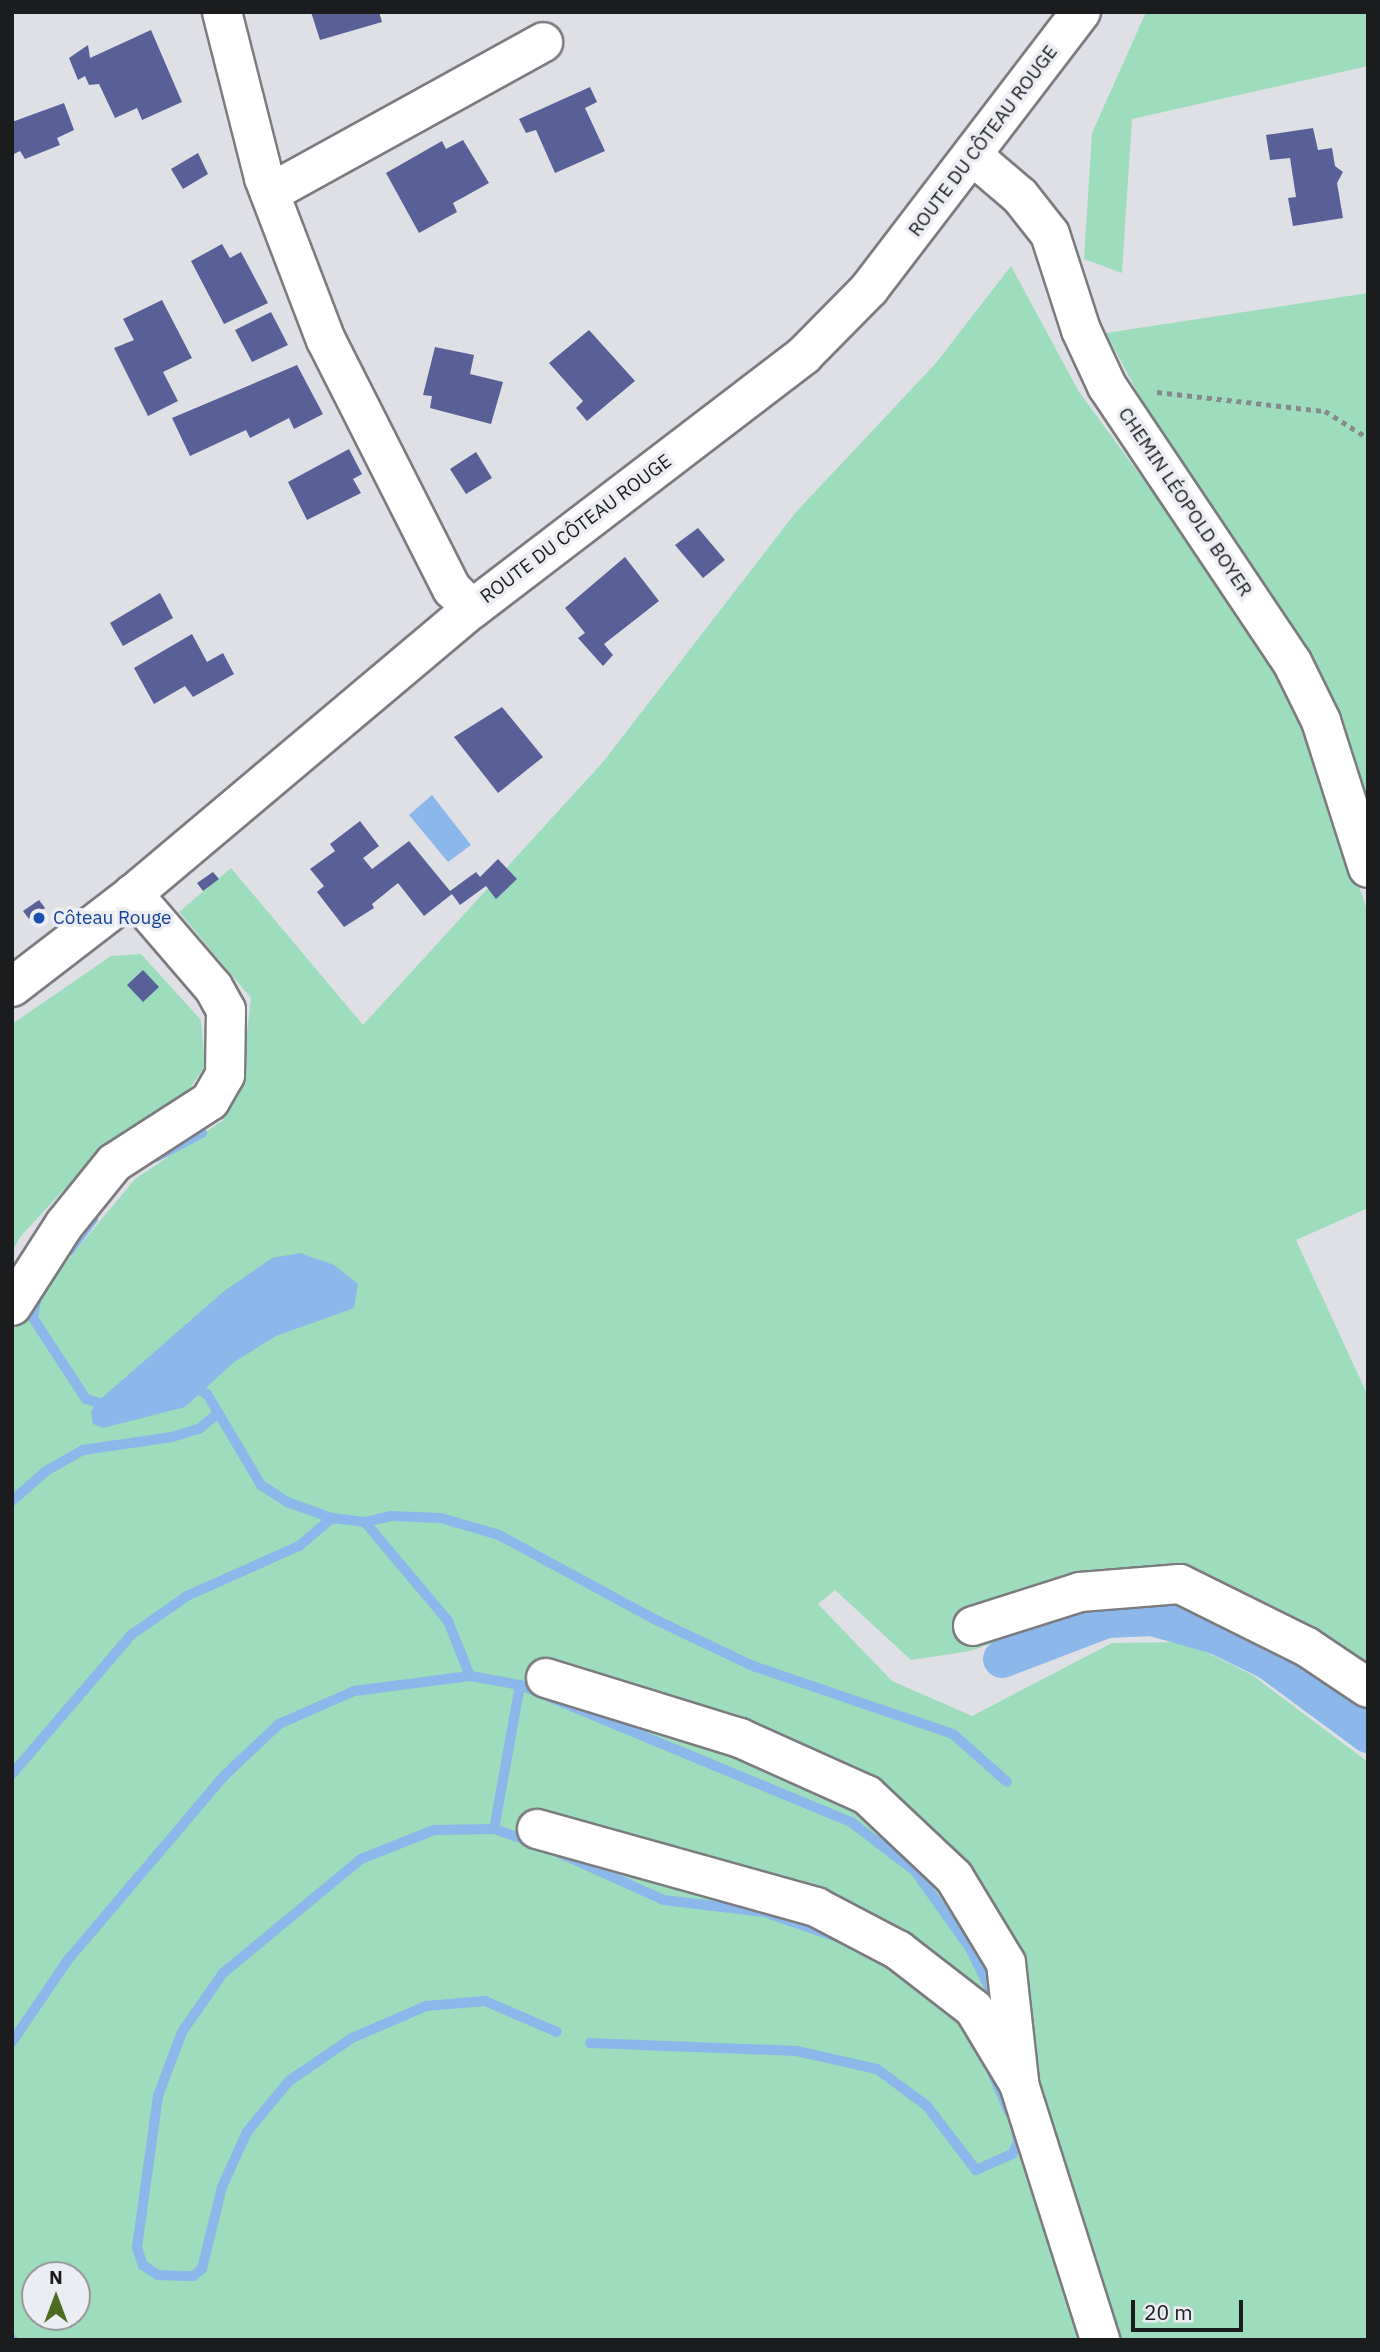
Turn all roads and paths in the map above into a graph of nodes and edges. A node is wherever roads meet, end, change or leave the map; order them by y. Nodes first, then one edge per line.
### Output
1 (222, 12) edge
2 (1079, 13) edge
3 (543, 42) dead end
4 (973, 156) junction
5 (270, 192) junction
6 (1107, 386) junction
7 (1368, 438) edge
8 (472, 609) junction
9 (1368, 868) edge
10 (133, 894) junction
11 (12, 987) edge
12 (12, 1306) edge
13 (973, 1626) dead end
14 (547, 1678) dead end
15 (1368, 1688) edge
16 (537, 1829) dead end
17 (1019, 2084) junction
18 (1100, 2340) edge

1 - 5 street
2 - 4 street, ROUTE DU CÔTEAU ROUGE
3 - 5 street
4 - 6 street, CHEMIN LÉOPOLD BOYER
4 - 8 street, ROUTE DU CÔTEAU ROUGE
5 - 8 street
6 - 7 path
6 - 9 street, CHEMIN LÉOPOLD BOYER
8 - 10 street, ROUTE DU CÔTEAU ROUGE
10 - 11 street, ROUTE DU CÔTEAU ROUGE
10 - 12 street
13 - 15 street
14 - 17 street
16 - 17 street
17 - 18 street

